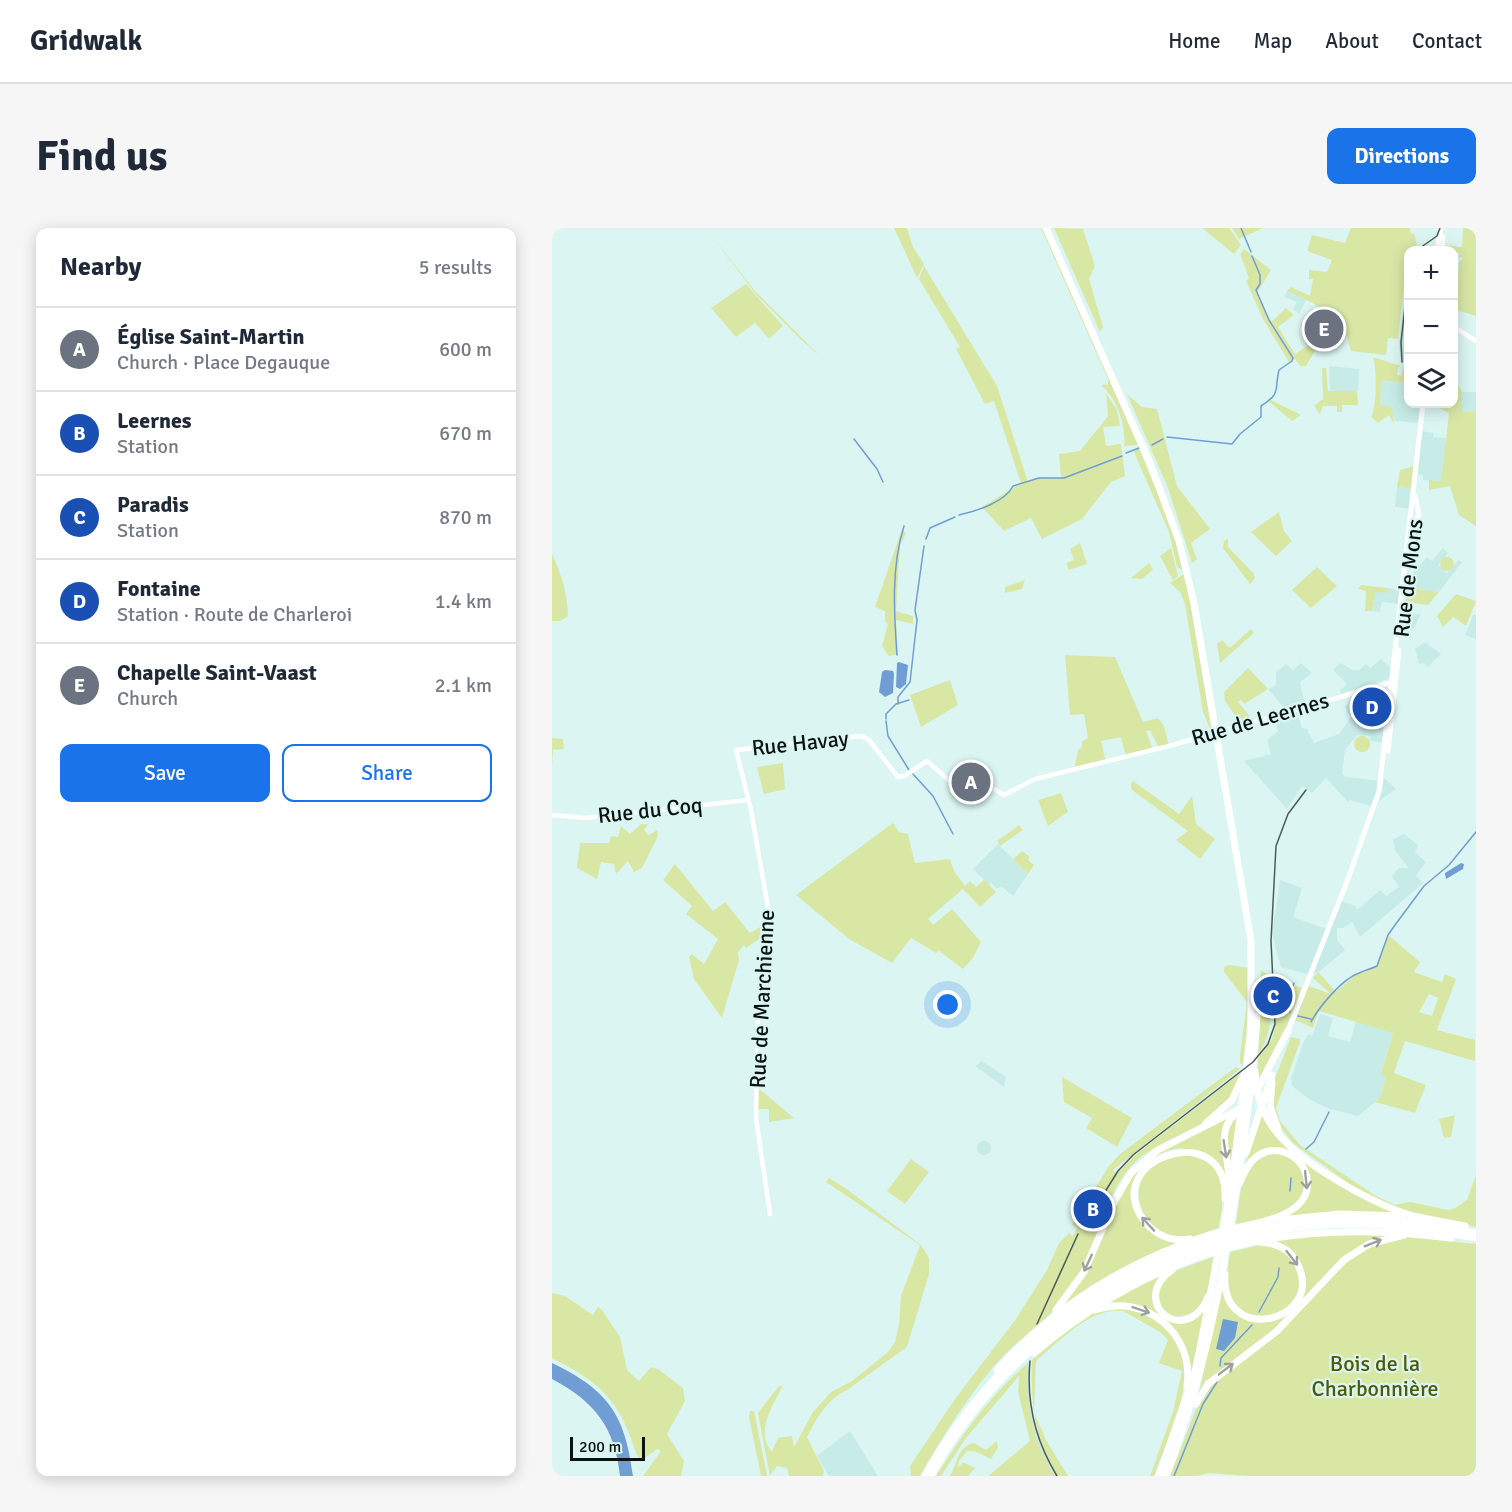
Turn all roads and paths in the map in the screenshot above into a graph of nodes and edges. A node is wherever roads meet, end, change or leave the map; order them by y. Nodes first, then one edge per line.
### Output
1 (1048, 228) edge
2 (1442, 228) edge
3 (1438, 246) edge
4 (1442, 246) edge
5 (1458, 330) edge
6 (1476, 341) edge
7 (1423, 408) edge
8 (1424, 408) edge
9 (1418, 510) junction
10 (1410, 515) junction
11 (1416, 521) junction
12 (1393, 682) junction
13 (736, 750) joint
14 (1004, 795) joint
15 (748, 800) junction
16 (552, 814) edge
17 (1288, 1031) junction
18 (1251, 1054) junction
19 (1275, 1066) junction
20 (1250, 1099) junction
21 (1178, 1139) junction
22 (1286, 1141) junction
23 (1239, 1184) junction
24 (1233, 1194) junction
25 (1227, 1209) junction
26 (770, 1214) dead end
27 (1420, 1218) junction
28 (1261, 1222) junction
29 (1476, 1231) edge
30 (1417, 1234) junction
31 (1202, 1237) junction
32 (1238, 1238) junction
33 (1476, 1240) edge
34 (1215, 1243) junction
35 (1225, 1256) junction
36 (1188, 1261) junction
37 (1214, 1281) junction
38 (1084, 1314) junction
39 (1031, 1335) junction
40 (980, 1404) junction
41 (1187, 1410) junction
42 (964, 1415) junction
43 (925, 1476) edge
44 (931, 1476) edge
45 (1159, 1476) edge
46 (1166, 1476) edge

1 - 18 highway
2 - 3 main road
2 - 4 main road
5 - 6 street
7 - 10 main road, Rue de Mons
8 - 9 main road, Rue de Mons
9 - 10 main road
9 - 11 main road, Rue de Mons
10 - 11 main road
10 - 12 main road, Rue de Mons
11 - 12 main road, Rue de Mons
12 - 14 street, Rue de Leernes
12 - 17 main road
13 - 14 street, Rue Havay
13 - 15 street, Rue de Marchienne
15 - 16 street, Rue du Coq
15 - 26 street, Rue de Marchienne
17 - 19 highway
17 - 20 highway
18 - 20 highway
18 - 20 highway
18 - 21 highway
19 - 22 highway
19 - 23 highway
20 - 21 highway
20 - 22 highway
20 - 24 highway
20 -> 24 highway
21 -> 39 highway
22 - 27 highway
23 - 24 highway
23 -> 28 highway
24 - 25 highway
24 - 35 highway
31 -> 25 highway
25 - 37 highway
27 - 28 highway
27 - 29 highway
28 - 32 highway
29 - 32 highway
30 - 32 highway
30 - 33 highway
41 -> 30 highway
31 - 34 highway
31 - 39 highway
32 - 33 highway
32 - 34 highway
32 - 34 highway
32 -> 35 highway
34 - 36 highway
34 - 40 highway
34 - 42 highway
35 - 41 highway
36 - 37 highway
36 - 38 highway
37 - 41 highway
38 - 40 highway
38 -> 41 highway
39 - 42 highway
40 - 44 highway
41 - 45 highway
41 - 46 highway
42 - 43 highway

